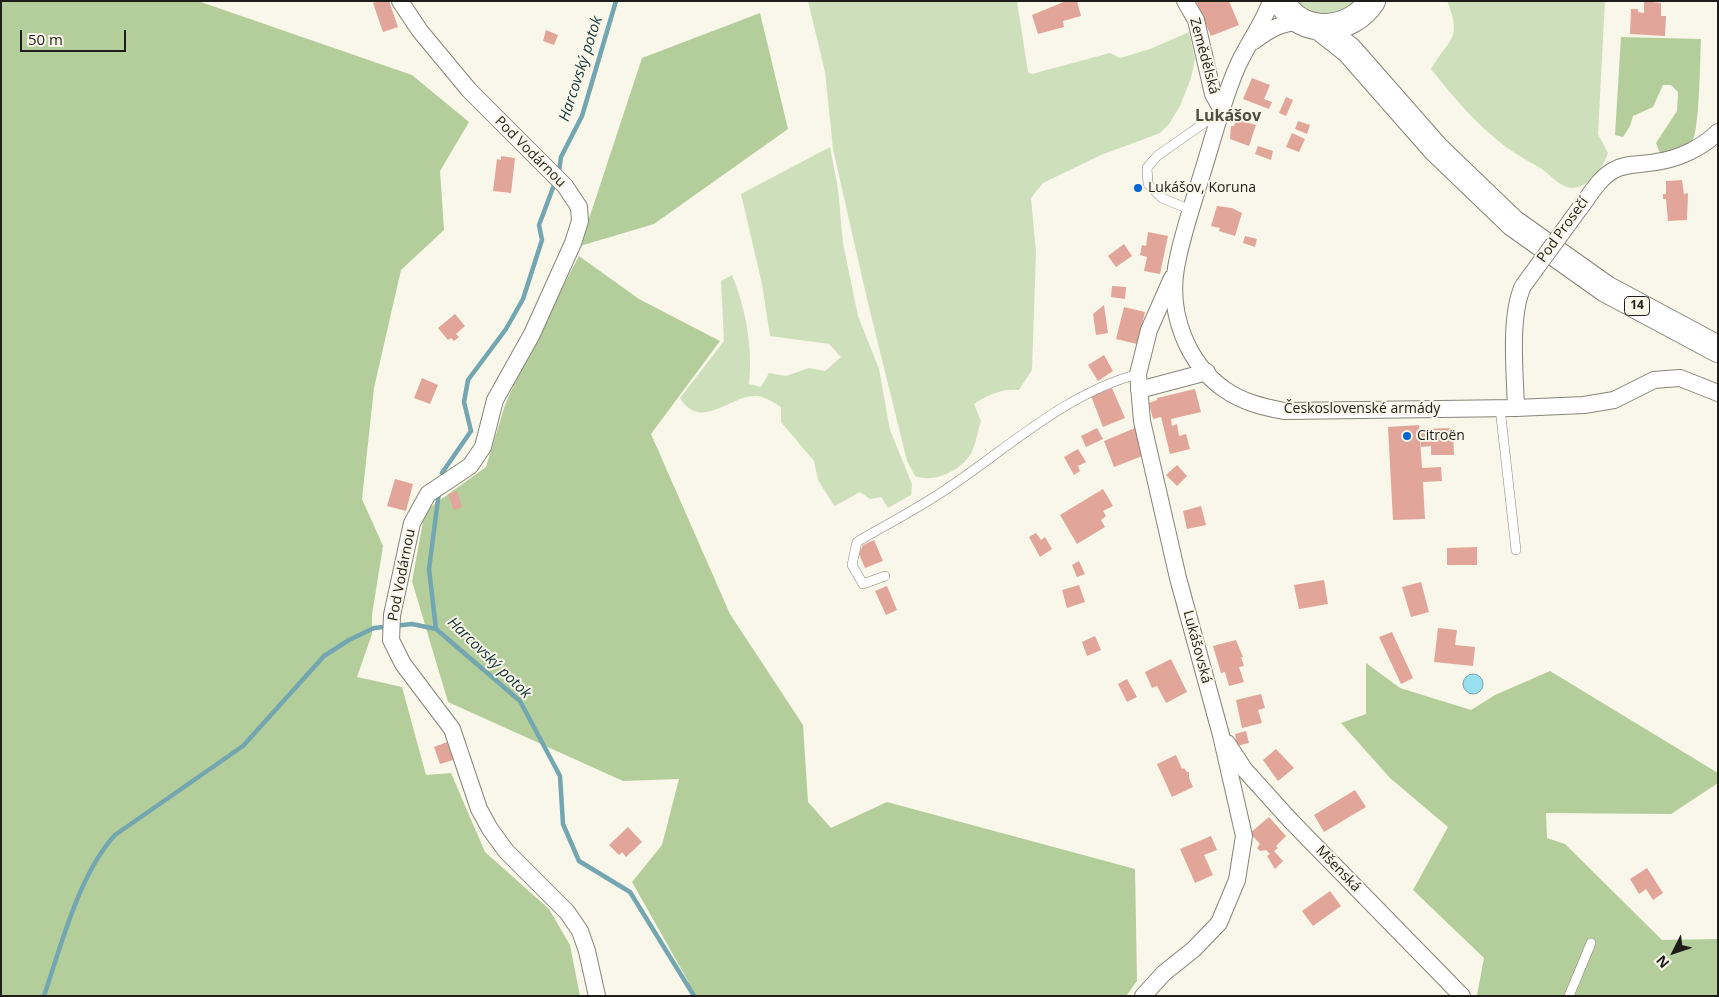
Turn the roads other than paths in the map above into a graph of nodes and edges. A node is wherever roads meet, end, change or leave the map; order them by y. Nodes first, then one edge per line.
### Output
1 (400, 1) edge
2 (1185, 1) edge
3 (1271, 1) edge
4 (1281, 1) edge
5 (1369, 6) edge
6 (1312, 25) junction
7 (1248, 45) junction
8 (1402, 109) junction
9 (1222, 110) junction
10 (1718, 132) edge
11 (1191, 210) junction
12 (1176, 269) junction
13 (1718, 348) edge
14 (1207, 372) junction
15 (1138, 374) junction
16 (1139, 390) junction
17 (1718, 393) edge
18 (1508, 408) junction
19 (1516, 550) dead end
20 (885, 576) dead end
21 (1221, 735) junction
22 (1591, 943) dead end
23 (597, 996) edge
24 (1143, 996) edge
25 (1462, 996) edge
26 (1569, 996) edge

1 - 23 street, Pod Vodárnou
2 - 9 street, Zemědělská
3 - 7 street, Československé armády
4 - 6 main road, 14
5 - 6 main road, Československé armády / 14
5 - 8 main road, 14
6 - 7 street, Československé armády
6 - 8 main road, 14
7 - 9 street, Československé armády
8 - 13 main road, 14
9 - 11 street, Československé armády
9 - 11 lane
10 - 18 street, Pod Prosečí, bridge
11 - 12 street, Československé armády
12 - 14 street, Československé armády
12 - 15 street, Lukášovská
14 - 16 street
14 - 18 street, Československé armády
15 - 16 street, Lukášovská
15 - 20 lane
16 - 21 street, Lukášovská
17 - 18 street, Československé armády
18 - 19 lane
21 - 24 street, Lukášovská
21 - 25 street, Mšenská
22 - 26 lane

